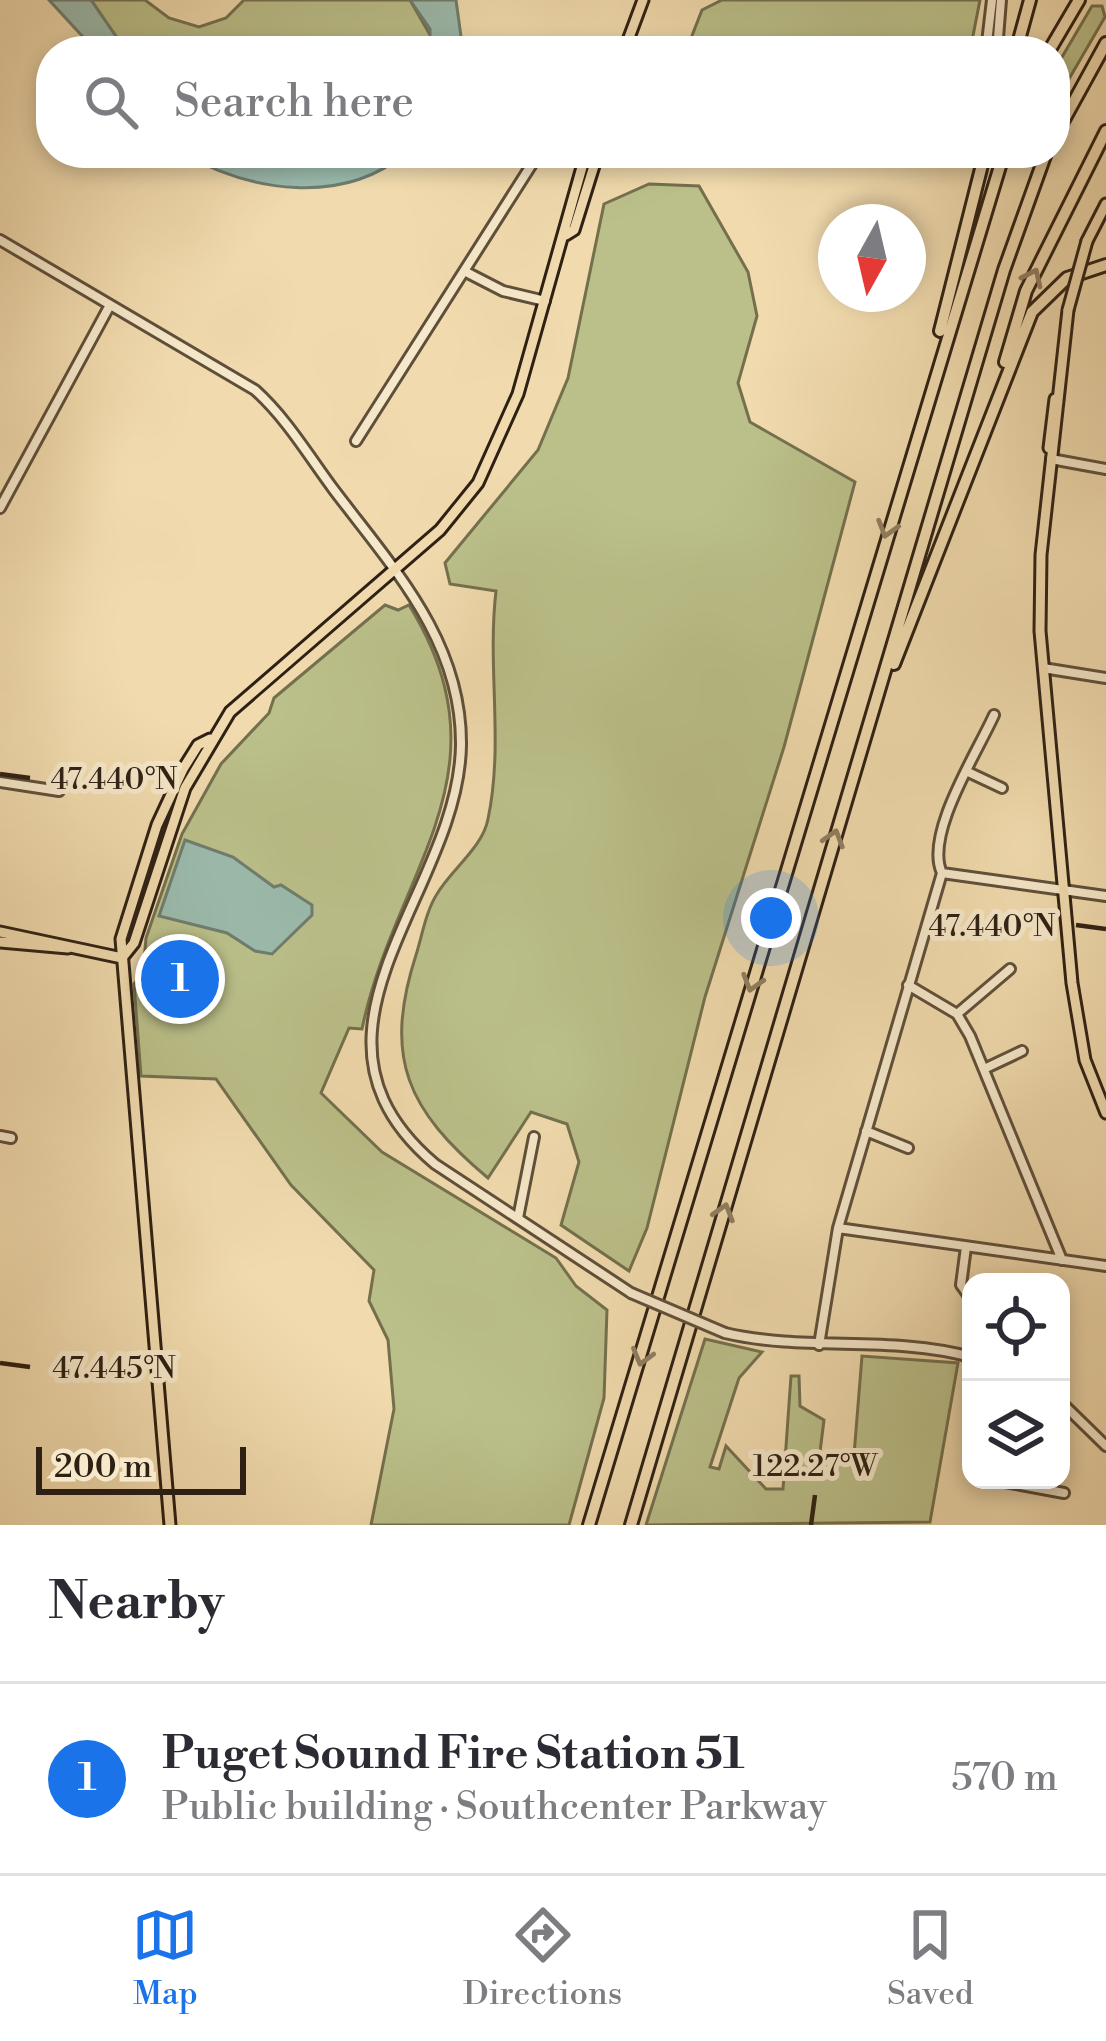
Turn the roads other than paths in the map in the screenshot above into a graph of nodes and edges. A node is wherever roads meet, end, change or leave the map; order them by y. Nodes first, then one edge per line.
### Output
1 (643, 0) edge
2 (996, 0) edge
3 (1030, 0) edge
4 (1079, 0) edge
5 (630, 36) edge
6 (989, 36) edge
7 (997, 36) edge
8 (1020, 36) edge
9 (1058, 36) edge
10 (1106, 43) edge
11 (1070, 109) edge
12 (1106, 131) edge
13 (529, 168) edge
14 (582, 168) edge
15 (593, 168) edge
16 (981, 168) edge
17 (999, 168) edge
18 (1041, 168) edge
19 (1106, 204) edge
20 (566, 235) junction
21 (0, 240) edge
22 (1106, 265) edge
23 (466, 272) junction
24 (546, 302) junction
25 (110, 305) junction
26 (998, 388) junction
27 (921, 417) junction
28 (356, 441) dead end
29 (1051, 459) junction
30 (1106, 469) edge
31 (0, 508) edge
32 (395, 570) junction
33 (1043, 668) junction
34 (1106, 678) edge
35 (874, 712) junction
36 (994, 715) dead end
37 (968, 772) junction
38 (0, 782) edge
39 (1002, 788) dead end
40 (59, 791) dead end
41 (942, 873) junction
42 (1061, 890) junction
43 (1106, 896) edge
44 (0, 932) edge
45 (0, 942) edge
46 (68, 948) junction
47 (122, 958) junction
48 (1010, 969) dead end
49 (908, 986) junction
50 (957, 1014) junction
51 (1022, 1051) dead end
52 (985, 1069) junction
53 (1106, 1113) edge
54 (866, 1131) junction
55 (534, 1137) dead end
56 (908, 1148) dead end
57 (518, 1219) junction
58 (838, 1228) junction
59 (966, 1247) junction
60 (1062, 1259) junction
61 (1106, 1266) edge
62 (963, 1273) edge
63 (819, 1345) junction
64 (962, 1356) edge
65 (1070, 1411) edge
66 (1106, 1446) edge
67 (1042, 1489) edge
68 (1064, 1493) dead end
69 (170, 1525) edge
70 (589, 1525) edge
71 (631, 1525) edge

1 - 5 main road
2 - 6 street
2 - 7 street
3 - 8 highway
4 - 9 highway
10 - 11 highway
26 -> 12 highway
13 - 23 street
14 - 20 main road
15 - 20 main road
16 - 27 highway
17 - 27 highway
18 - 35 highway
19 - 29 main road, bridge
20 - 24 main road
21 - 25 street
22 - 26 highway
23 - 24 street
23 - 28 street
24 - 32 main road
25 - 31 street
25 - 32 street
26 - 35 highway
27 -> 70 highway
29 - 30 street
29 - 33 main road
32 - 47 main road
32 - 57 street
33 - 34 street
33 - 42 main road
71 -> 35 highway
36 - 37 street
37 - 39 street
37 - 41 street
38 - 40 street
41 - 42 street
41 - 49 street
42 - 43 street
42 - 53 main road
44 - 46 main road
45 - 46 main road
46 - 47 main road
47 - 69 main road
48 - 50 street
49 - 50 street
49 - 54 street
50 - 52 street
51 - 52 street
52 - 60 street
54 - 56 street
54 - 58 street
55 - 57 street
57 - 63 street, bridge
58 - 59 street
58 - 63 street
59 - 60 street
59 - 62 street
60 - 61 street
63 - 64 street
65 - 66 street
67 - 68 street

